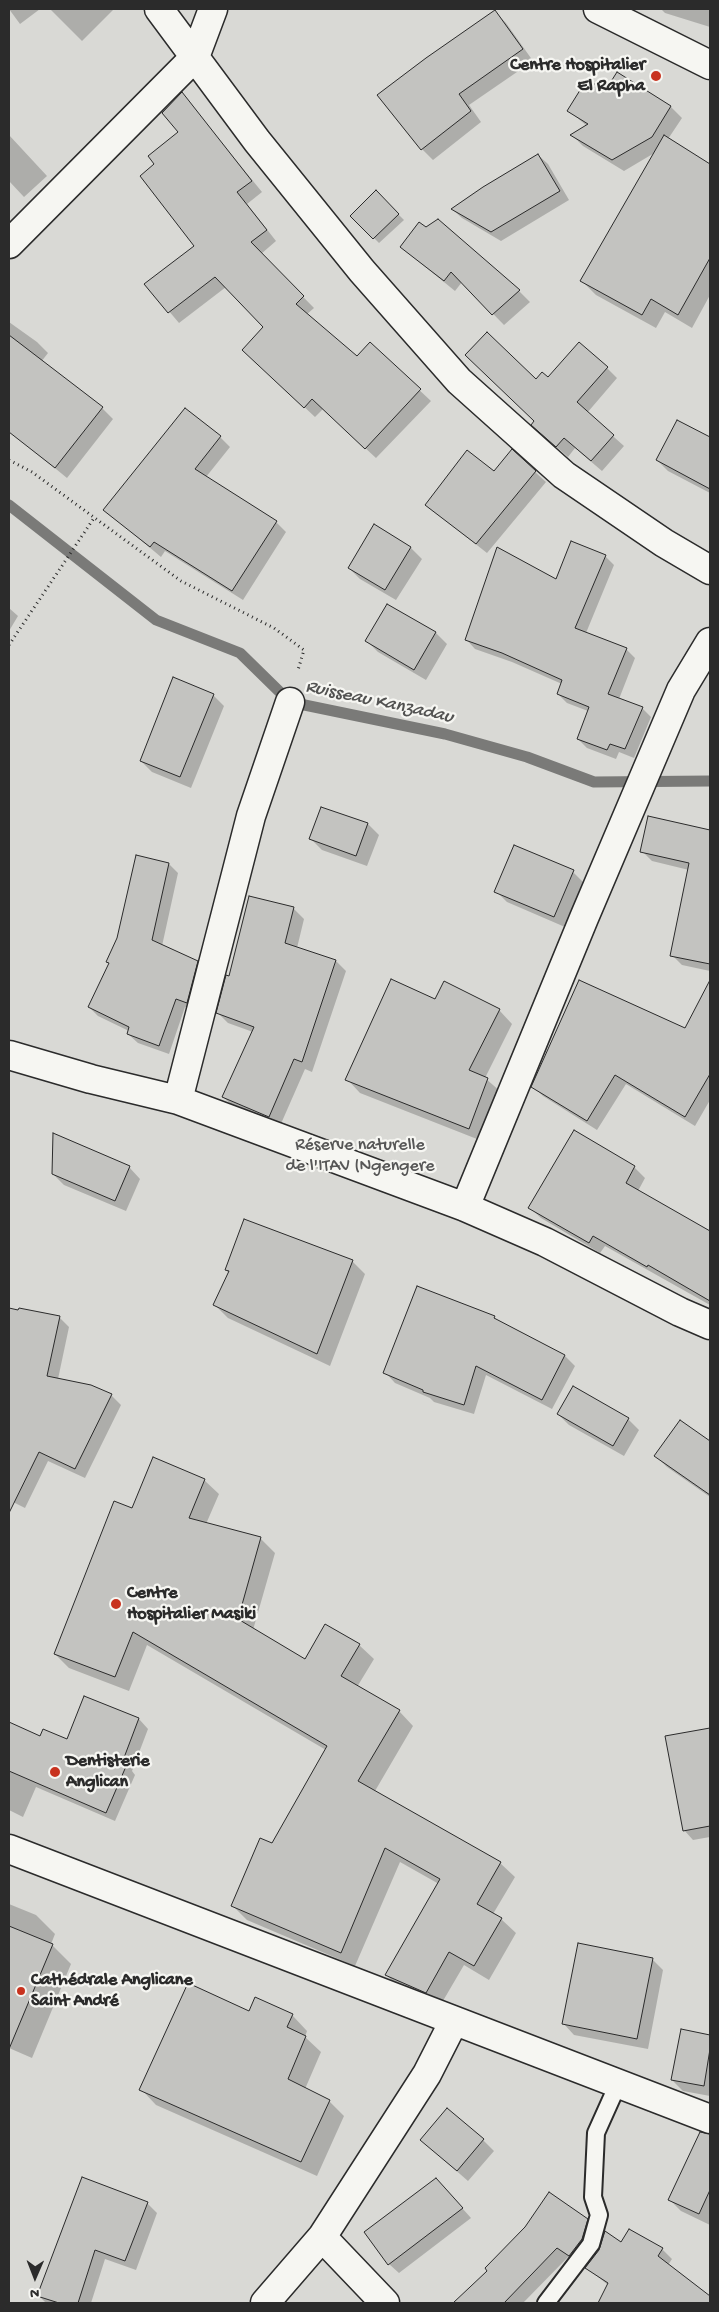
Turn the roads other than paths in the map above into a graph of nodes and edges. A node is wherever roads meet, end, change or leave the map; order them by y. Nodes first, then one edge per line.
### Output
1 (159, 9) edge
2 (213, 9) edge
3 (598, 9) edge
4 (195, 57) junction
5 (710, 65) edge
6 (9, 244) edge
7 (710, 570) edge
8 (710, 642) edge
9 (290, 702) road end
10 (9, 1055) edge
11 (178, 1100) junction
12 (465, 1207) junction
13 (710, 1325) edge
14 (9, 1849) edge
15 (454, 2021) junction
16 (618, 2084) junction
17 (710, 2119) edge
18 (322, 2237) junction
19 (265, 2303) edge
20 (385, 2303) edge
21 (546, 2303) edge

1 - 4 street
2 - 4 street
3 - 5 street
4 - 6 street
4 - 7 street
8 - 12 street
9 - 11 street
10 - 11 street
11 - 12 street
12 - 13 street
14 - 15 street
15 - 16 street
15 - 18 street
16 - 17 street
16 - 21 lane
18 - 19 street
18 - 20 street

